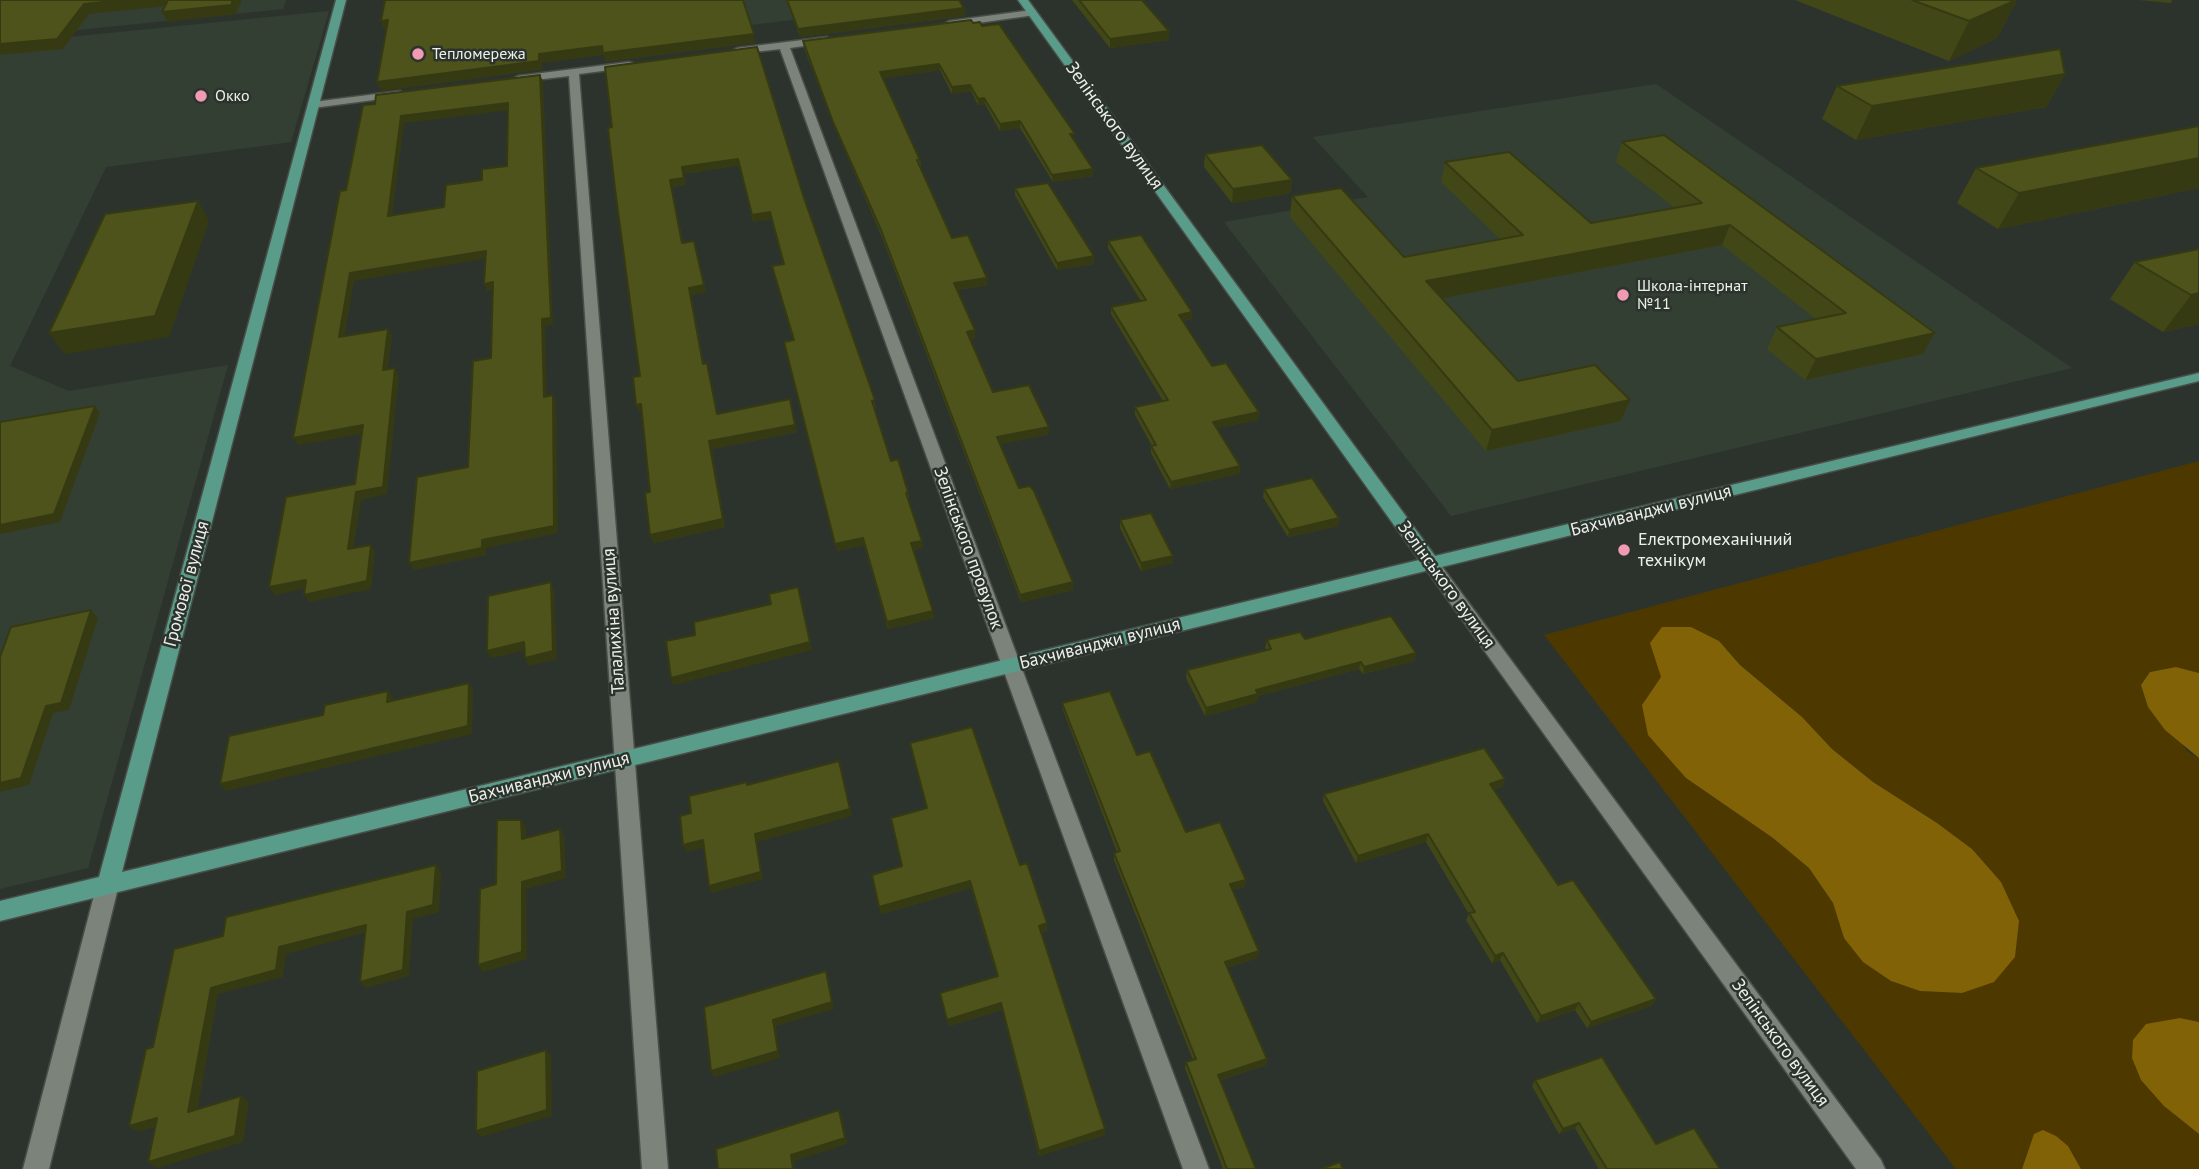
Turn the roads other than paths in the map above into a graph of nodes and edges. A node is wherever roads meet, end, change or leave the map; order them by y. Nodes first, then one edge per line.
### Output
1 (341, 0) edge
2 (1028, 7) edge
3 (931, 26) edge
4 (838, 38) edge
5 (784, 45) junction
6 (721, 53) edge
7 (647, 63) edge
8 (574, 72) junction
9 (509, 80) edge
10 (417, 92) edge
11 (313, 105) junction
12 (2199, 377) edge
13 (1431, 564) junction
14 (1012, 666) junction
15 (625, 760) junction
16 (108, 884) junction
17 (0, 911) edge
18 (36, 1169) edge
19 (655, 1169) edge
20 (1196, 1169) edge
21 (1872, 1169) edge

1 - 11 street, Громової вулиця
2 - 3 street
2 - 13 street, Зелінського вулиця
4 - 5 street
5 - 6 street
5 - 14 street, Зелінського провулок
7 - 8 street
8 - 9 street
8 - 15 street, Талалихіна вулиця
10 - 11 street
11 - 16 street, Громової вулиця
12 - 13 street, Бахчиванджи вулиця
13 - 14 street, Бахчиванджи вулиця
13 - 21 street, Зелінського вулиця
14 - 15 street, Бахчиванджи вулиця
14 - 20 street, Зелінського провулок
15 - 16 street, Бахчиванджи вулиця
15 - 19 street, Талалихіна вулиця
16 - 17 street, Бахчиванджи вулиця
16 - 18 street, Громової вулиця

